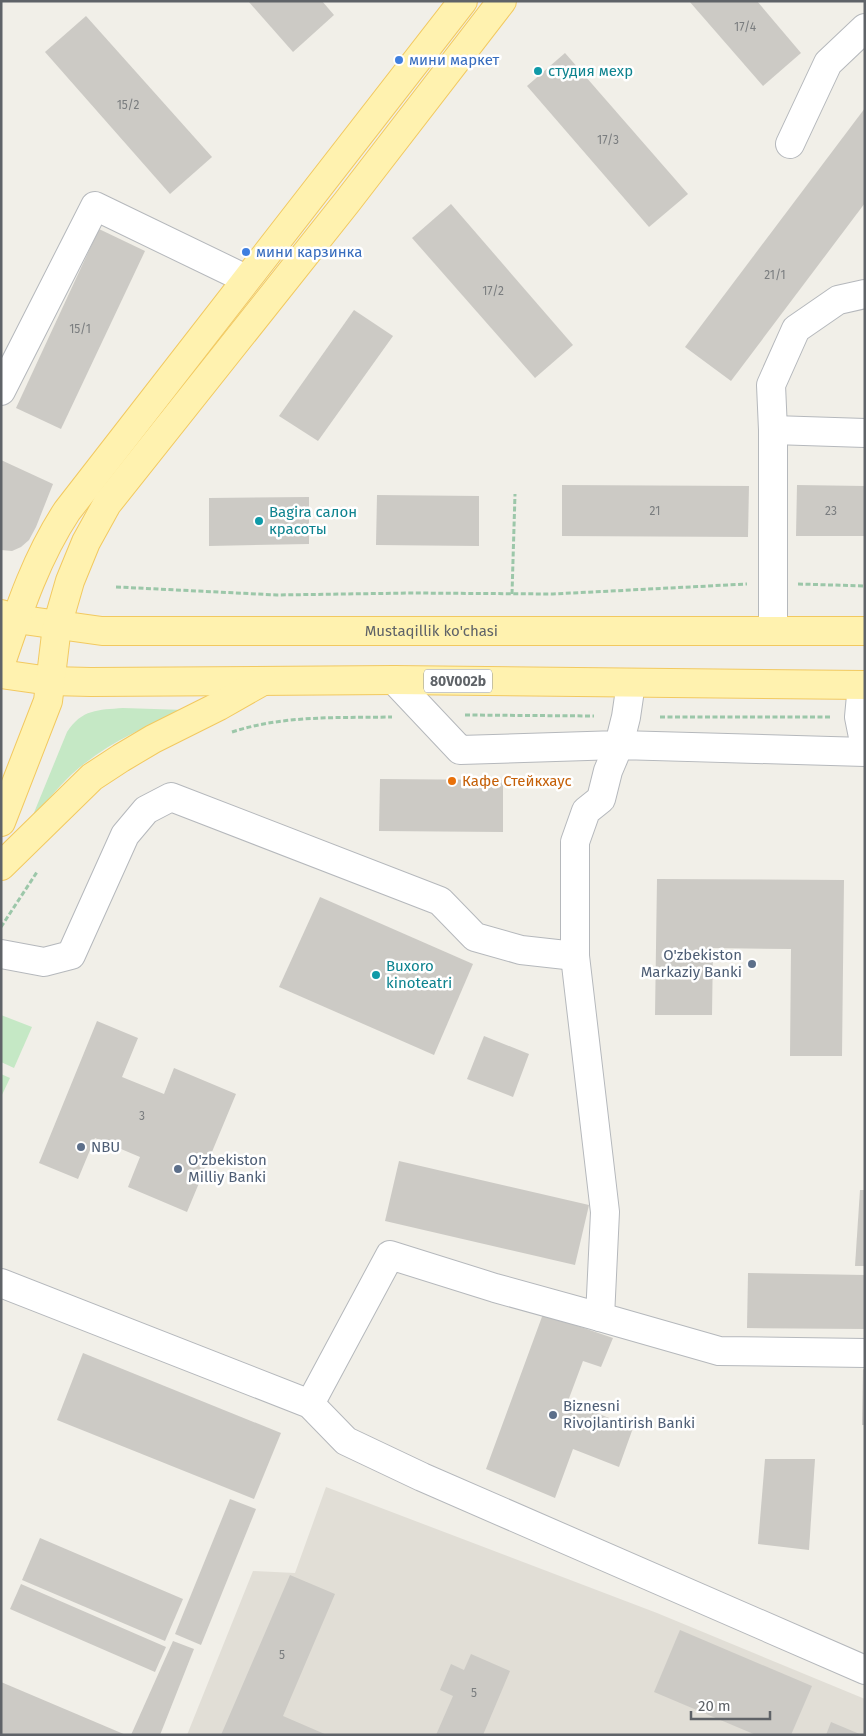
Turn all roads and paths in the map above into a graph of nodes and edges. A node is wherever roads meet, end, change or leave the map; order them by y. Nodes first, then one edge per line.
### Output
1 (463, 1) edge
2 (502, 1) edge
3 (865, 28) edge
4 (790, 144) dead end
5 (246, 279) junction
6 (865, 294) edge
7 (1, 391) edge
8 (773, 430) junction
9 (865, 433) edge
10 (515, 494) dead end
11 (773, 583) junction
12 (865, 586) edge
13 (116, 587) dead end
14 (512, 594) junction
15 (9, 616) edge
16 (58, 626) junction
17 (773, 631) junction
18 (865, 631) edge
19 (1, 663) edge
20 (1, 674) edge
21 (50, 680) junction
22 (265, 680) junction
23 (394, 680) junction
24 (631, 683) junction
25 (864, 685) edge
26 (428, 715) junction
27 (626, 717) junction
28 (859, 717) junction
29 (231, 732) dead end
30 (619, 745) junction
31 (865, 747) edge
32 (865, 752) edge
33 (1, 822) edge
34 (1, 866) edge
35 (38, 869) dead end
36 (1, 928) edge
37 (1, 954) edge
38 (575, 956) junction
39 (1, 1283) edge
40 (600, 1317) junction
41 (865, 1353) edge
42 (310, 1404) junction
43 (865, 1670) edge

1 - 5 main road
2 - 16 main road
3 - 4 lane
5 - 7 lane
5 - 15 main road
6 - 8 lane
8 - 9 lane
8 - 11 lane
10 - 14 path
11 - 12 path
11 - 14 path
11 - 17 lane
13 - 14 path
15 - 16 main road, Mustaqillik ko'chasi
15 - 19 main road
16 - 17 main road, Mustaqillik ko'chasi
16 - 21 main road
17 - 18 main road, Mustaqillik ko'chasi
20 - 21 main road, 80V002b
21 - 22 main road, 80V002b
21 - 33 main road
22 - 23 main road, 80V002b
22 - 34 main road
23 - 24 main road, 80V002b
23 - 26 lane
24 - 25 main road, 80V002b
24 - 27 lane
25 - 28 lane
26 - 27 path
26 - 29 path
26 - 30 lane
27 - 28 path
27 - 30 lane
28 - 31 lane
30 - 32 lane
30 - 38 lane
35 - 36 path
37 - 38 lane
38 - 40 lane
39 - 42 lane
40 - 41 lane
40 - 42 lane
42 - 43 lane

